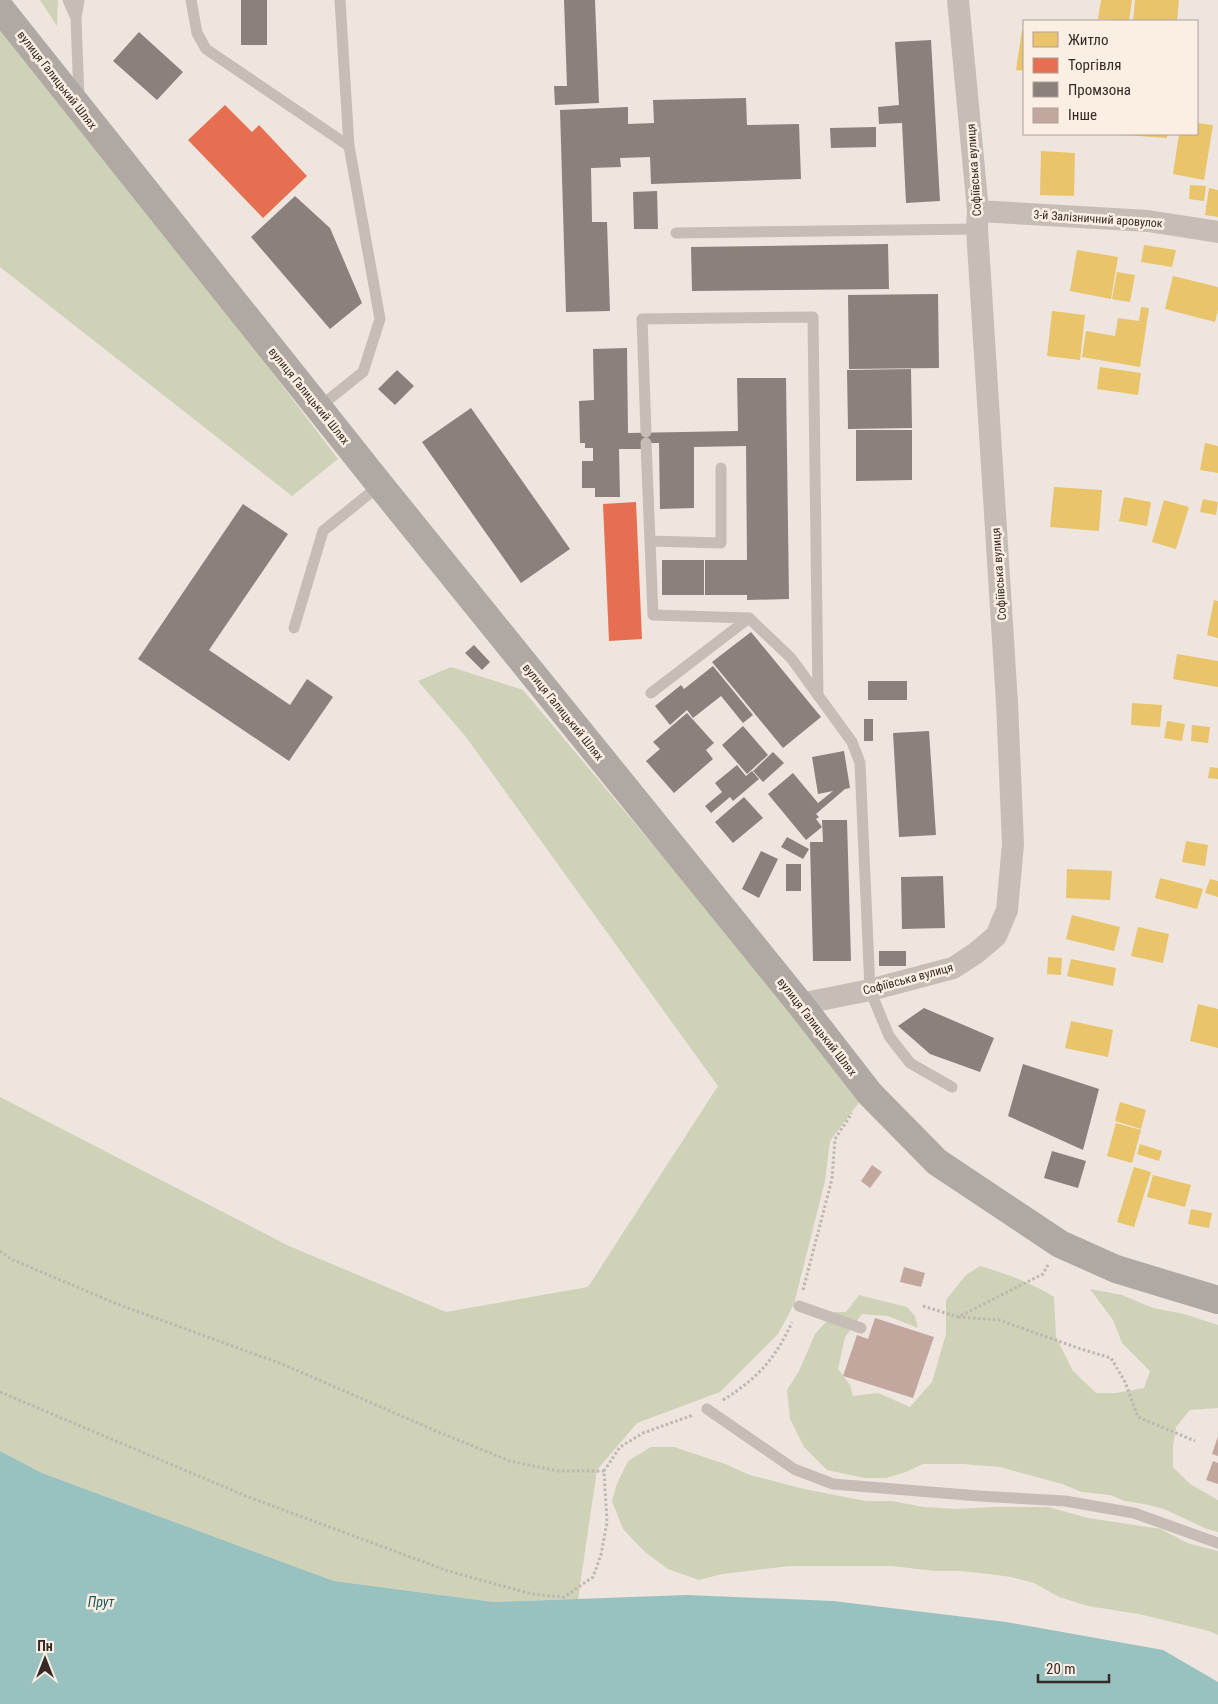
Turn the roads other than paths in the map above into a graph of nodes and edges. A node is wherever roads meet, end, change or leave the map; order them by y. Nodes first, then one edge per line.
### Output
1 (68, 0) edge
2 (79, 0) edge
3 (86, 0) edge
4 (191, 0) edge
5 (340, 0) edge
6 (958, 0) edge
7 (0, 8) edge
8 (76, 18) junction
9 (80, 108) junction
10 (349, 146) junction
11 (978, 220) junction
12 (1218, 232) edge
13 (676, 233) dead end
14 (318, 408) junction
15 (721, 468) dead end
16 (380, 485) junction
17 (650, 541) junction
18 (749, 618) junction
19 (294, 628) dead end
20 (651, 693) dead end
21 (818, 696) junction
22 (870, 990) junction
23 (800, 1004) junction
24 (952, 1087) dead end
25 (1218, 1300) edge
26 (798, 1306) road end
27 (861, 1328) dead end
28 (707, 1409) road end
29 (1218, 1543) edge

1 - 8 lane
2 - 8 lane
3 - 8 lane
4 - 10 lane
5 - 10 lane
6 - 11 street, Софіївська вулиця
7 - 9 highway, вулиця Галицький Шлях
8 - 9 lane
9 - 14 highway, вулиця Галицький Шлях
10 - 14 lane
11 - 12 street, 3-й Залізничний аровулок
11 - 13 lane
11 - 22 street, Софіївська вулиця
14 - 16 highway, вулиця Галицький Шлях
15 - 17 lane
16 - 19 lane
16 - 23 highway, вулиця Галицький Шлях
17 - 18 lane
17 - 21 lane
18 - 20 lane
18 - 21 lane
21 - 22 lane
22 - 23 street, Софіївська вулиця
22 - 24 lane
23 - 25 highway, вулиця Галицький Шлях
26 - 27 lane
28 - 29 lane

